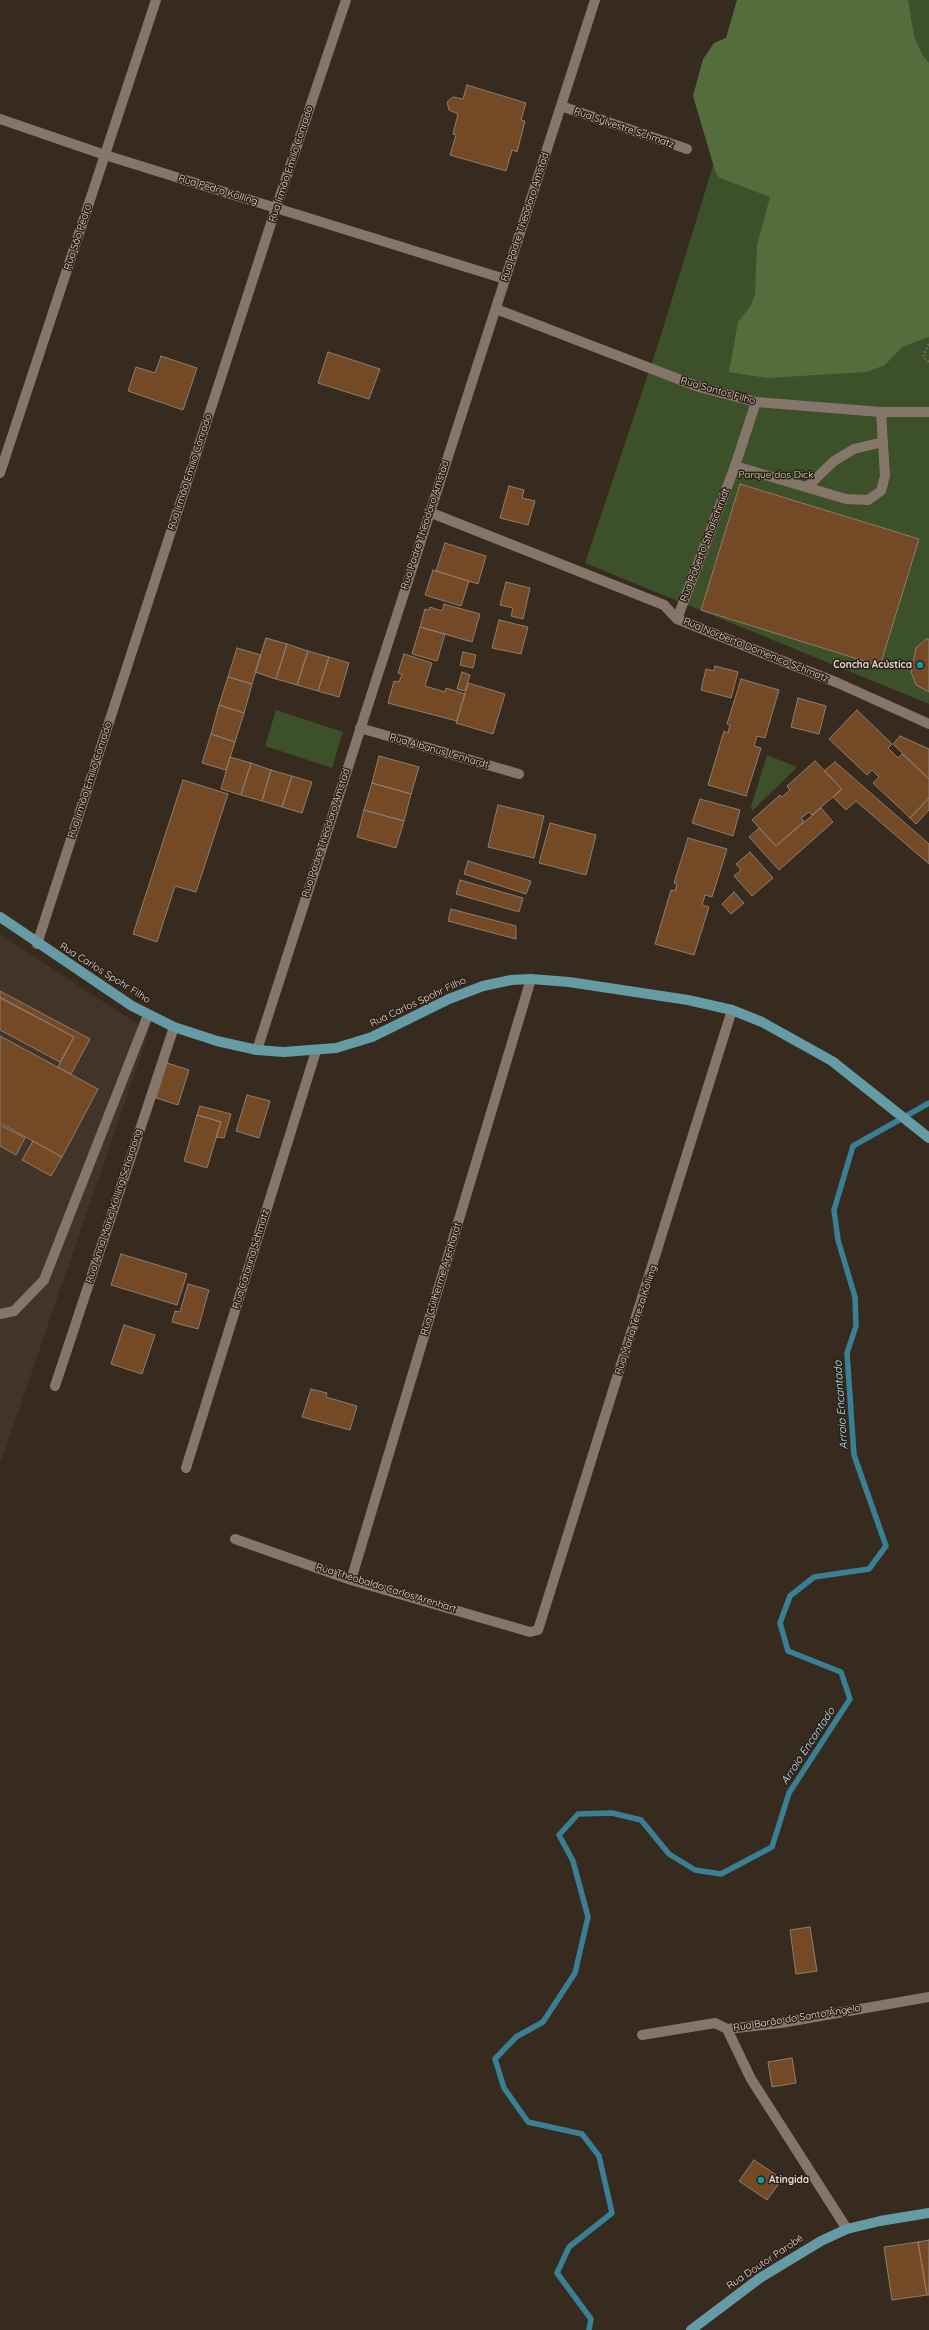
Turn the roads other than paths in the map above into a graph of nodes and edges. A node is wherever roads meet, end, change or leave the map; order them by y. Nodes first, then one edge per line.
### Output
1 (156, 0) edge
2 (346, 0) edge
3 (595, 0) edge
4 (561, 106) junction
5 (0, 120) edge
6 (687, 149) dead end
7 (104, 155) junction
8 (276, 208) junction
9 (505, 279) junction
10 (496, 309) junction
11 (756, 402) junction
12 (881, 412) junction
13 (929, 412) edge
14 (883, 442) junction
15 (735, 466) junction
16 (0, 473) edge
17 (808, 487) junction
18 (429, 512) junction
19 (678, 619) junction
20 (929, 724) edge
21 (360, 728) junction
22 (519, 774) dead end
23 (0, 917) edge
24 (37, 944) junction
25 (531, 979) junction
26 (732, 1010) junction
27 (148, 1014) junction
28 (174, 1027) junction
29 (257, 1050) junction
30 (316, 1051) junction
31 (929, 1138) edge
32 (0, 1314) edge
33 (55, 1386) dead end
34 (186, 1468) dead end
35 (235, 1539) dead end
36 (352, 1580) junction
37 (538, 1630) joint
38 (929, 1997) edge
39 (727, 2029) junction
40 (642, 2035) dead end
41 (929, 2213) edge
42 (847, 2229) junction
43 (691, 2330) edge

1 - 7 street, Rua São Pedro
2 - 8 street, Rua Irmão Emílio Conrado
3 - 4 street, Rua Padre Theodoro Amstad
4 - 6 street, Rua Sylvestre Schmatz
4 - 9 street, Rua Padre Theodoro Amstad
5 - 7 street, Rua Pedro Kolling
7 - 8 street, Rua Pedro Kolling
7 - 16 street, Rua São Pedro
8 - 9 street, Rua Pedro Kolling
8 - 24 street, Rua Irmão Emílio Conrado
9 - 10 street, Rua Padre Theodoro Amstad
10 - 11 street, Rua Santos Filho
10 - 18 street, Rua Padre Theodoro Amstad
11 - 12 street, Rua Santos Filho
11 - 15 street, Rua Roberto Sthalschmidt
12 - 13 street, Rua Santos Filho
12 - 14 street
14 - 17 street
14 - 17 street
15 - 17 street
15 - 19 street, Rua Roberto Sthalschmidt
18 - 19 street, Rua Norberto Domenico Schmatz
18 - 21 street, Rua Padre Theodoro Amstad
19 - 20 street, Rua Norberto Domenico Schmatz
21 - 22 street, Rua Albanus Lenhardt
21 - 29 street, Rua Padre Theodoro Amstad
23 - 24 main road, Rua Carlos Spohr Filho
24 - 27 main road, Rua Carlos Spohr Filho
25 - 26 main road, Rua Carlos Spohr Filho
25 - 30 main road, Rua Carlos Spohr Filho
25 - 36 street, Rua Guilherme Arenhardt
26 - 31 main road, Rua Carlos Spohr Filho
26 - 37 street, Rua Maria Tereza Kolling
27 - 28 main road, Rua Carlos Spohr Filho
27 - 32 street
28 - 29 main road, Rua Carlos Spohr Filho
28 - 33 street, Rua Anna Maria Kolling Schardong
29 - 30 main road, Rua Carlos Spohr Filho
30 - 34 street, Rua Catarina Schmatz
35 - 36 street, Rua Theobaldo Carlos Arenhart
36 - 37 street, Rua Theobaldo Carlos Arenhart
38 - 39 street, Rua Barão do Santo Ângelo
39 - 40 street, Rua Barão do Santo Ângelo
39 - 42 street
41 - 42 main road, Rua Doutor Parobé
42 - 43 main road, Rua Doutor Parobé

